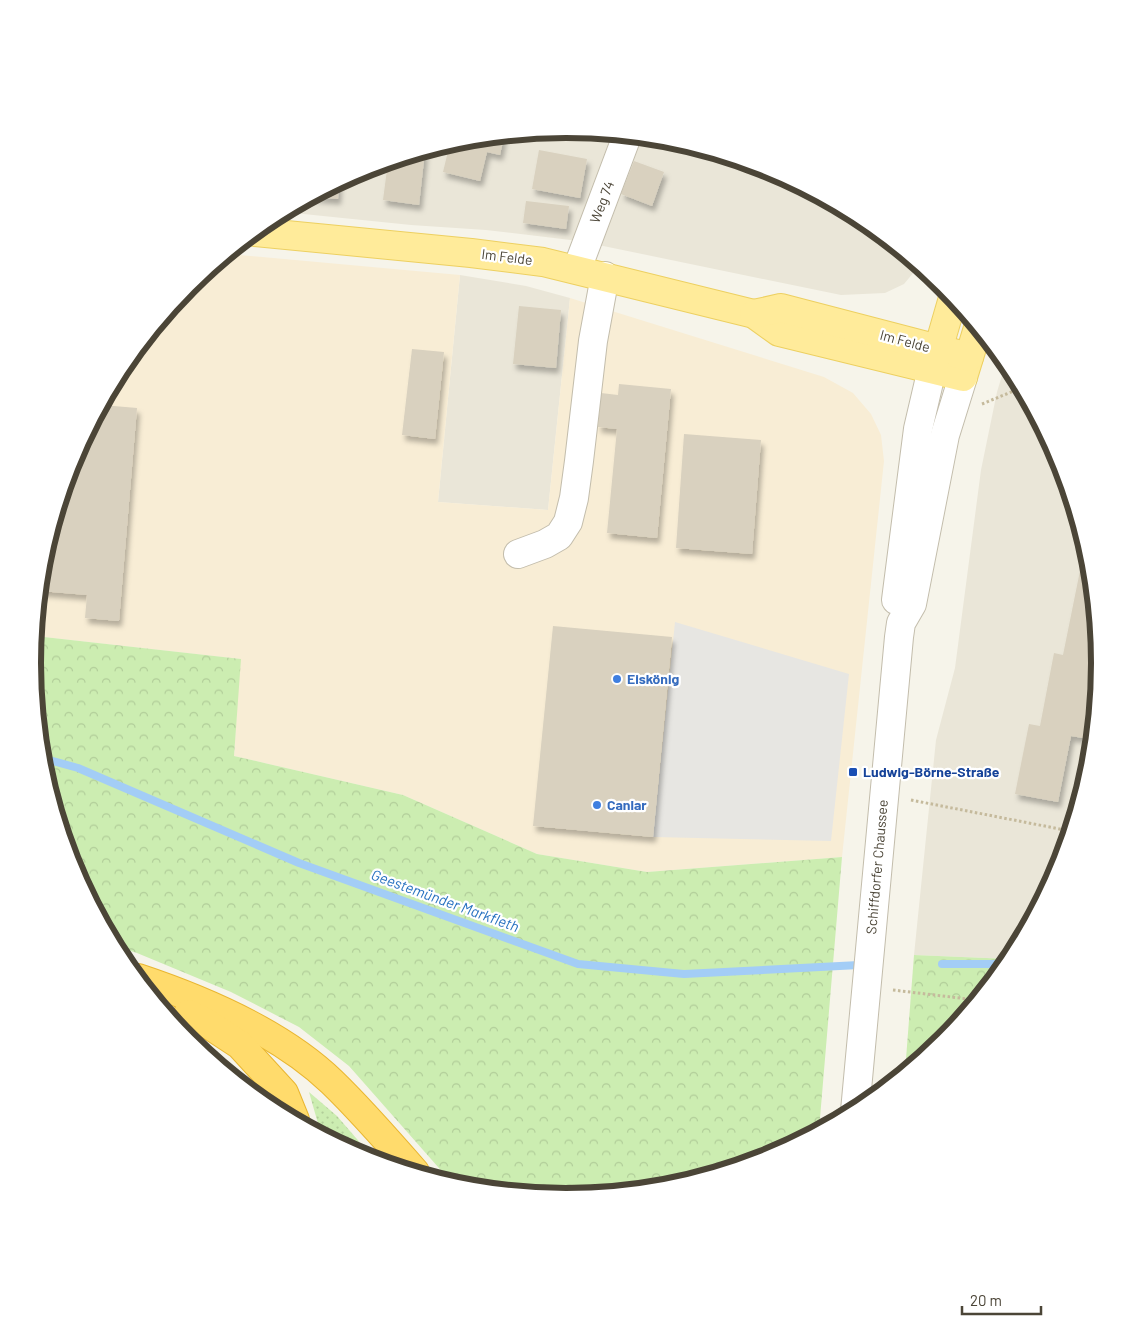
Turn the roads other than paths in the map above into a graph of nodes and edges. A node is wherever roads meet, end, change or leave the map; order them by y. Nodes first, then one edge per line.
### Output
1 (625, 142) edge
2 (266, 233) edge
3 (577, 270) junction
4 (605, 276) junction
5 (951, 306) edge
6 (976, 336) edge
7 (936, 359) junction
8 (966, 367) junction
9 (518, 554) dead end
10 (902, 623) junction
11 (150, 982) edge
12 (168, 1004) edge
13 (856, 1100) edge
14 (291, 1109) edge
15 (406, 1163) edge

1 - 3 street, Weg 74
2 - 3 main road, Im Felde
3 - 4 main road, Im Felde
4 - 7 main road, Im Felde
4 - 9 street
5 - 7 main road, Schiffdorfer Chaussee
6 - 8 main road, Schiffdorfer Chaussee
7 - 8 main road, Im Felde
7 - 10 street, Schiffdorfer Chaussee
8 - 10 street, Schiffdorfer Chaussee
10 - 13 street, Schiffdorfer Chaussee
11 - 15 highway
12 - 14 highway

